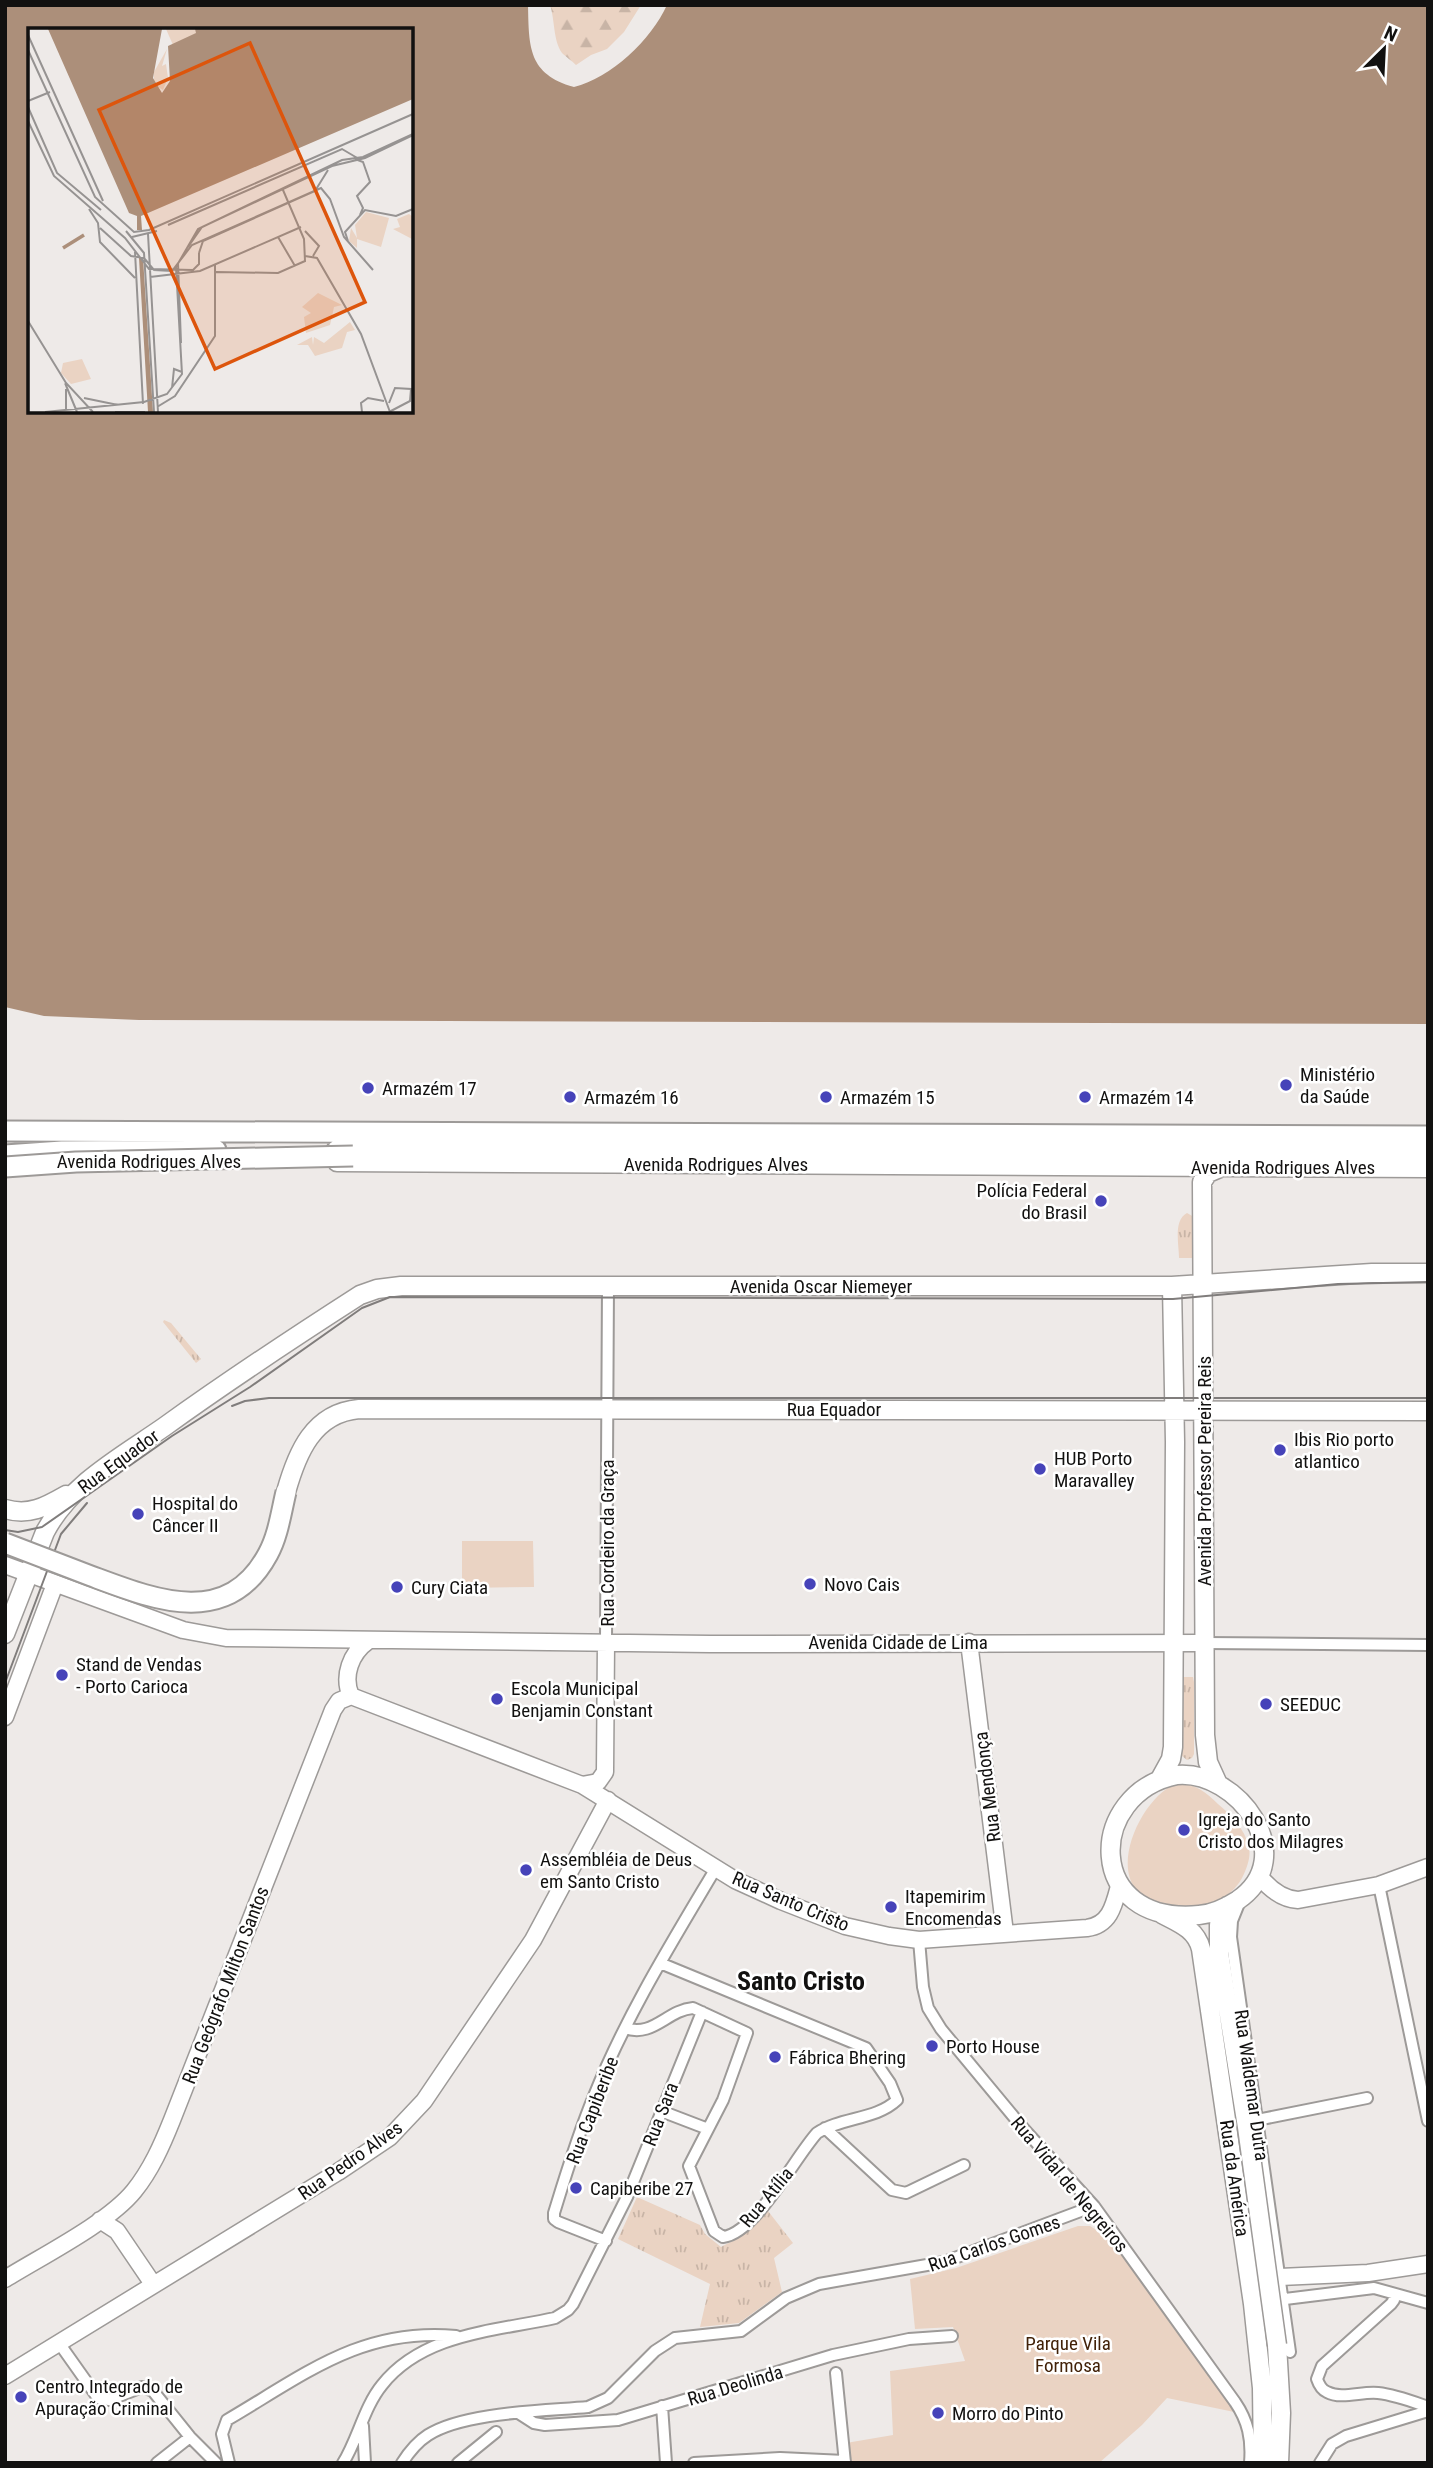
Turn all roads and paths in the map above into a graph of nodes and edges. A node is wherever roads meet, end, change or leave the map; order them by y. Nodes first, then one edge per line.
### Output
1 (5, 1132) edge
2 (1428, 1136) edge
3 (440, 1150) junction
4 (1428, 1154) edge
5 (8, 1161) edge
6 (1223, 1167) junction
7 (1428, 1168) edge
8 (1428, 1273) edge
9 (1204, 1285) junction
10 (608, 1286) junction
11 (1172, 1286) junction
12 (238, 1374) joint
13 (607, 1409) junction
14 (1175, 1410) junction
15 (1205, 1410) junction
16 (1427, 1411) edge
17 (75, 1490) junction
18 (286, 1492) joint
19 (7, 1509) edge
20 (5, 1544) edge
21 (5, 1565) edge
22 (28, 1574) junction
23 (55, 1584) junction
24 (5, 1634) edge
25 (368, 1641) junction
26 (606, 1642) junction
27 (969, 1642) junction
28 (1175, 1643) junction
29 (1204, 1643) junction
30 (1428, 1645) edge
31 (351, 1696) junction
32 (5, 1717) edge
33 (1160, 1779) junction
34 (1218, 1784) junction
35 (582, 1785) junction
36 (608, 1800) junction
37 (1428, 1867) edge
38 (716, 1868) junction
39 (1260, 1877) junction
40 (1379, 1885) junction
41 (1119, 1886) junction
42 (1244, 1895) junction
43 (1227, 1906) junction
44 (1162, 1914) junction
45 (1006, 1933) junction
46 (919, 1940) junction
47 (660, 1963) junction
48 (702, 2012) junction
49 (625, 2028) junction
50 (1367, 2098) dead end
51 (661, 2111) junction
52 (1428, 2121) edge
53 (1252, 2123) junction
54 (825, 2128) junction
55 (708, 2129) junction
56 (964, 2165) dead end
57 (1094, 2206) junction
58 (100, 2220) junction
59 (606, 2241) junction
60 (1428, 2264) edge
61 (1280, 2277) junction
62 (5, 2279) edge
63 (1250, 2281) junction
64 (153, 2284) junction
65 (1393, 2295) junction
66 (1284, 2298) junction
67 (1428, 2303) edge
68 (1253, 2304) junction
69 (462, 2336) junction
70 (952, 2336) dead end
71 (59, 2343) junction
72 (1284, 2348) junction
73 (836, 2373) dead end
74 (5, 2376) edge
75 (662, 2406) junction
76 (1428, 2409) edge
77 (520, 2414) junction
78 (363, 2423) junction
79 (496, 2432) dead end
80 (190, 2437) junction
81 (845, 2462) edge
82 (157, 2463) edge
83 (216, 2463) edge
84 (229, 2463) edge
85 (343, 2463) edge
86 (365, 2463) edge
87 (402, 2463) edge
88 (458, 2463) edge
89 (666, 2463) edge
90 (694, 2463) edge
91 (1250, 2463) edge
92 (1263, 2463) edge
93 (1279, 2463) edge
94 (1320, 2463) edge

1 - 2 highway, Avenida Rodrigues Alves
3 - 4 highway, Avenida Rodrigues Alves
3 - 5 highway, bridge
3 - 5 highway, Avenida Rodrigues Alves
5 - 6 main road, Avenida Rodrigues Alves
6 - 7 main road, Avenida Rodrigues Alves
6 - 9 main road, Avenida Professor Pereira Reis
8 - 9 main road, Avenida Oscar Niemeyer
9 - 11 main road, Avenida Oscar Niemeyer
9 - 15 main road, Avenida Professor Pereira Reis
10 - 11 main road, Avenida Oscar Niemeyer
10 - 12 main road, Avenida Oscar Niemeyer
10 - 13 street, Rua Cordeiro da Graça
11 - 14 main road, Avenida Professor Pereira Reis
12 - 17 main road, Rua Equador
13 - 14 main road, Rua Equador
13 - 18 main road, Rua Equador
13 - 26 street, Rua Cordeiro da Graça
14 - 15 main road, Rua Equador
14 - 28 main road, Avenida Professor Pereira Reis
15 - 16 main road, Rua Equador
15 - 29 main road, Avenida Professor Pereira Reis
17 - 19 main road
17 - 22 main road, Rua Equador
18 - 20 highway, bridge
21 - 22 main road, Avenida Cidade de Lima
22 - 23 main road, Avenida Cidade de Lima
22 - 24 main road, Rua Equador
23 - 25 main road, Avenida Cidade de Lima
23 - 32 main road
25 - 26 main road, Avenida Cidade de Lima
25 - 31 main road
26 - 27 main road, Avenida Cidade de Lima
26 - 35 main road, Rua Cordeiro da Graça
27 - 28 main road, Avenida Cidade de Lima
27 - 45 main road, Rua Mendonça
28 - 29 main road, Avenida Cidade de Lima
28 - 33 main road, Avenida Professor Pereira Reis
29 - 30 street, Avenida Cidade de Lima
29 - 34 main road, Avenida Professor Pereira Reis
31 - 35 main road, Rua Santo Cristo
31 - 58 main road, Rua Geógrafo Milton Santos
33 - 34 main road
33 - 41 main road
34 - 39 main road
35 - 36 main road, Rua Santo Cristo
36 - 38 main road, Rua Santo Cristo
36 - 64 main road, Rua Pedro Alves
37 - 40 main road
38 - 46 main road, Rua Santo Cristo
38 - 47 street
39 - 40 main road
39 - 42 main road
40 - 52 street
41 - 44 main road
41 - 45 main road, Rua Santo Cristo
42 - 43 main road
42 - 53 street, Rua Waldemar Dutra
43 - 44 main road
43 - 53 main road
44 - 63 main road, Rua da América
45 - 46 main road, Rua Santo Cristo
46 - 57 street, Rua Vidal de Negreiros
47 - 49 street
47 - 54 street, Rua Atília
48 - 49 street
48 - 51 street, Rua Sara
48 - 55 street, Rua Atília
49 - 59 street, Rua Capiberibe
50 - 53 street
51 - 55 street
51 - 59 street, Rua Sara
53 - 61 street, Rua Waldemar Dutra
53 - 72 main road, bridge
54 - 55 street, Rua Atília
54 - 56 street
57 - 77 street, Rua Carlos Gomes
57 - 91 street, Rua Vidal de Negreiros
58 - 62 main road, Rua Geógrafo Milton Santos
58 - 64 main road
59 - 69 street, Rua Sara
60 - 61 main road
61 - 63 main road
61 - 66 street, Rua Waldemar Dutra
63 - 68 main road, Rua da América
64 - 71 main road, Rua Pedro Alves
65 - 66 street
65 - 67 street
65 - 76 street
66 - 68 street
66 - 72 street, Rua Waldemar Dutra
68 - 92 main road, Rua da América
69 - 78 street, Rua Sara
69 - 84 street
70 - 75 street, Rua Deolinda
71 - 74 main road, Rua Pedro Alves
71 - 80 street
72 - 93 main road
73 - 81 street
75 - 77 street, Rua Deolinda
75 - 89 street
76 - 94 street
77 - 87 street, Rua Carlos Gomes
78 - 85 street
78 - 86 street, Rua Sara
79 - 88 street
80 - 82 street
80 - 83 street
81 - 90 street

